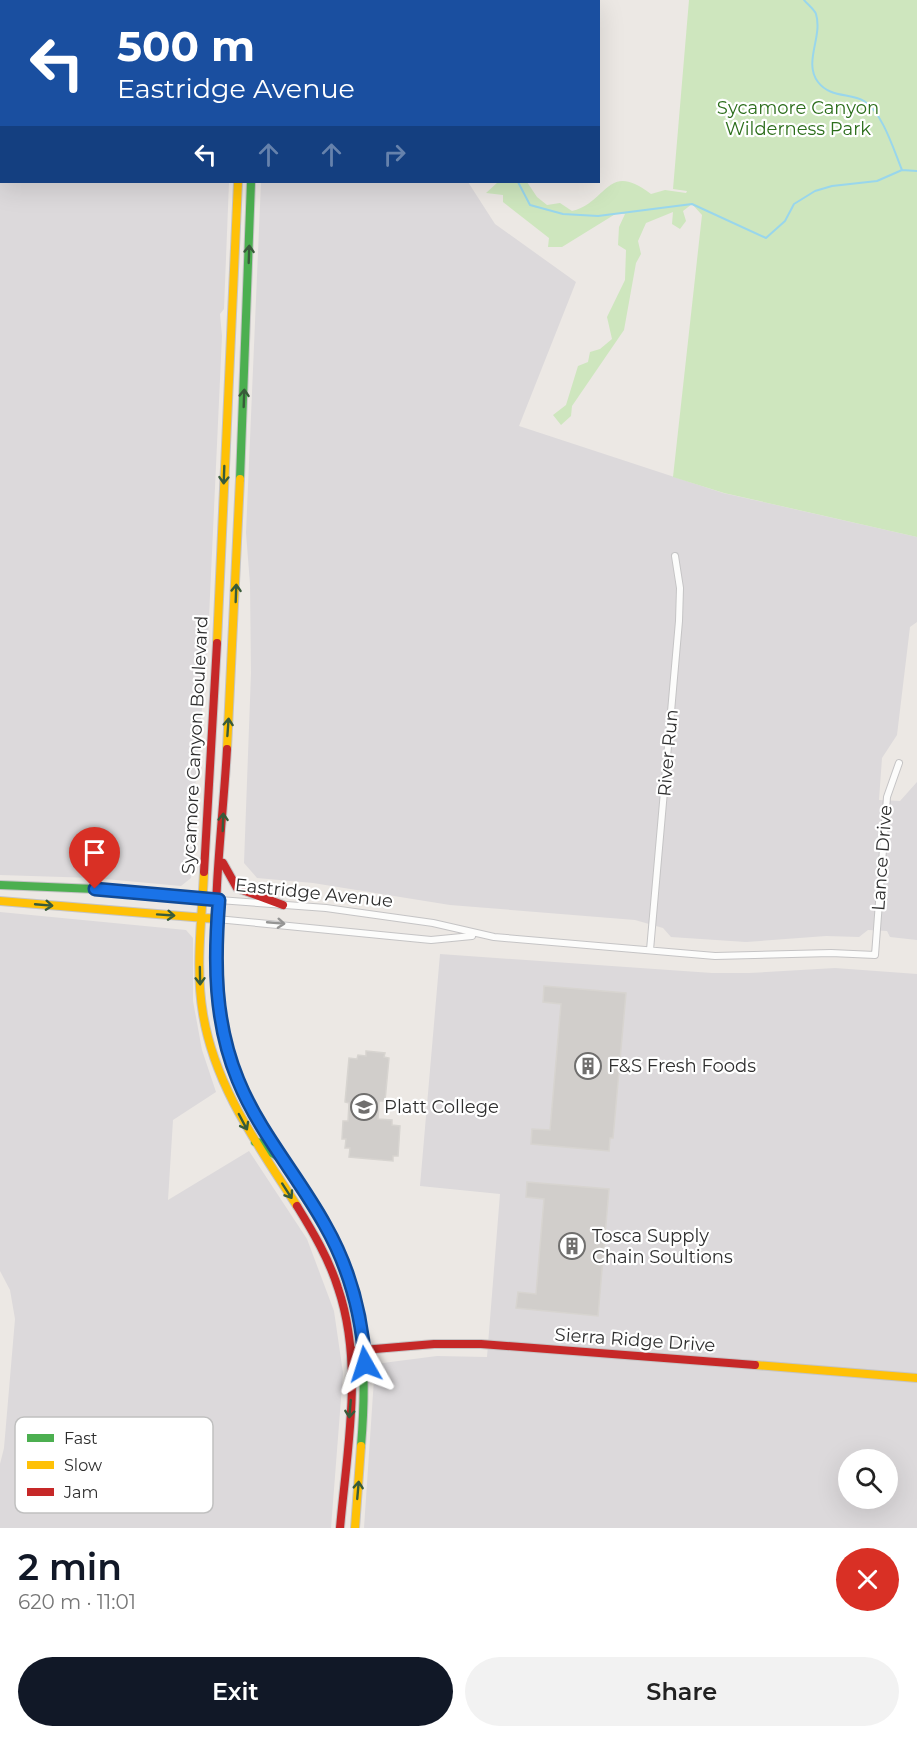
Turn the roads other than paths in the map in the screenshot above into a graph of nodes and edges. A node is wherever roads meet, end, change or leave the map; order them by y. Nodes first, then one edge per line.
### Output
1 (238, 183) edge
2 (251, 183) edge
3 (675, 556) dead end
4 (899, 763) dead end
5 (221, 860) junction
6 (0, 885) edge
7 (203, 898) junction
8 (219, 900) junction
9 (0, 901) edge
10 (283, 905) junction
11 (202, 917) junction
12 (217, 919) junction
13 (479, 935) junction
14 (650, 950) junction
15 (875, 955) joint
16 (255, 1143) junction
17 (284, 1160) junction
18 (364, 1349) junction
19 (351, 1351) junction
20 (917, 1378) edge
21 (340, 1528) edge
22 (355, 1528) edge

1 -> 7 main road, Sycamore Canyon Boulevard
5 -> 2 main road, Sycamore Canyon Boulevard
3 - 14 street, River Run
4 - 15 street, Lance Drive
5 - 8 main road, Sycamore Canyon Boulevard
5 - 10 main road
6 - 7 main road, Eastridge Avenue
7 - 8 main road, Eastridge Avenue
7 - 11 main road, Sycamore Canyon Boulevard
8 - 10 street, Eastridge Avenue
8 - 12 main road, Sycamore Canyon Boulevard
9 -> 11 main road, Eastridge Avenue
10 - 13 street, Eastridge Avenue
11 - 12 main road, Eastridge Avenue
11 -> 16 main road, Sycamore Canyon Boulevard
12 -> 13 street, Eastridge Avenue
12 - 17 main road, Sycamore Canyon Boulevard
13 - 14 street, Eastridge Avenue
14 - 15 street, Eastridge Avenue
16 - 17 main road
16 -> 19 main road, Sycamore Canyon Boulevard
17 - 18 main road, Sycamore Canyon Boulevard
18 - 19 main road, Sierra Ridge Drive
18 - 20 main road, Sierra Ridge Drive
22 -> 18 main road, Sycamore Canyon Boulevard
19 -> 21 main road, Sycamore Canyon Boulevard

